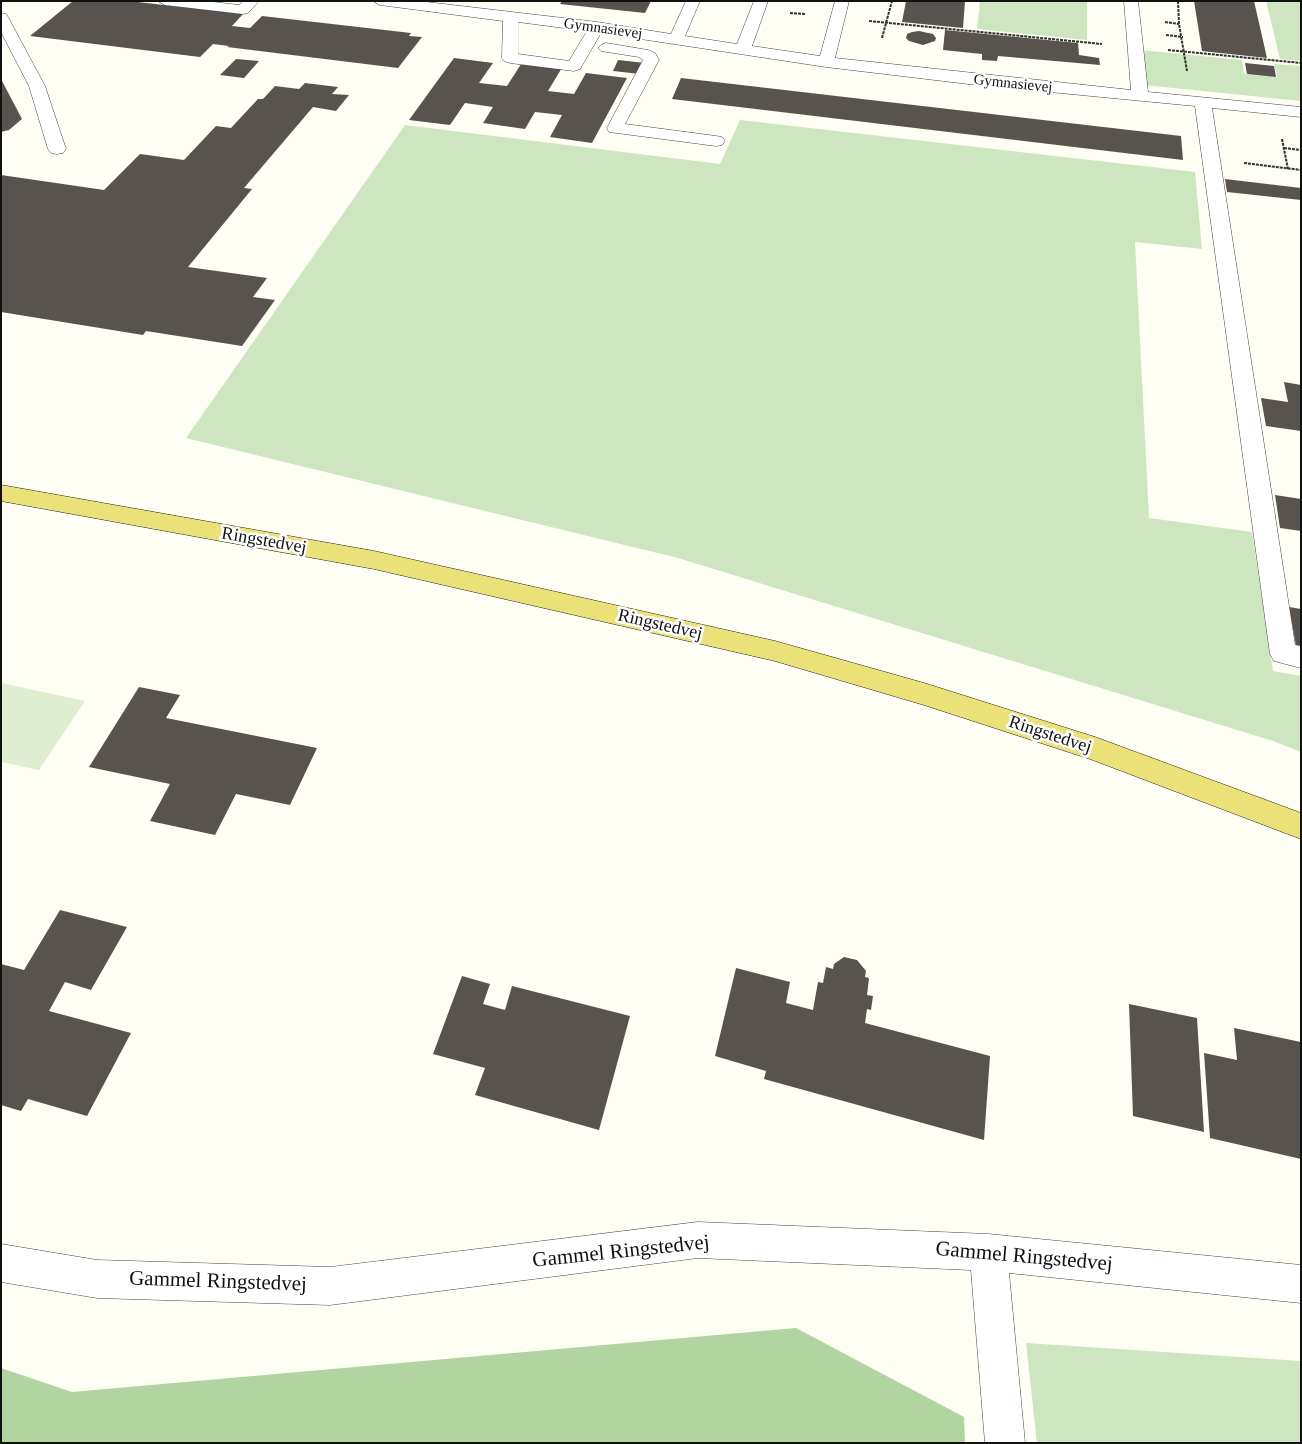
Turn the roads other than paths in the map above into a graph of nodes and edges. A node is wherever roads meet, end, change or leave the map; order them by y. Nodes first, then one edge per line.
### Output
1 (165, 1) edge
2 (252, 1) edge
3 (380, 1) edge
4 (693, 1) edge
5 (842, 1) edge
6 (1131, 1) edge
7 (417, 3) edge
8 (760, 6) edge
9 (1, 17) edge
10 (511, 17) junction
11 (596, 28) junction
12 (676, 39) junction
13 (7, 42) edge
14 (586, 45) junction
15 (743, 49) junction
16 (826, 62) junction
17 (1140, 96) junction
18 (1197, 102) junction
19 (1301, 112) edge
20 (716, 141) dead end
21 (56, 150) dead end
22 (1, 493) edge
23 (1301, 657) edge
24 (1301, 826) edge
25 (988, 1252) junction
26 (1, 1263) edge
27 (1301, 1284) edge
28 (1005, 1443) edge

1 - 2 street
3 - 7 street, Gymnasievej
4 - 12 street
5 - 16 street
6 - 17 street
7 - 10 street, Gymnasievej
8 - 15 street
9 - 13 street
10 - 11 street, Gymnasievej
10 - 14 street
11 - 12 street, Gymnasievej
11 - 14 street
12 - 15 street, Gymnasievej
13 - 21 street
14 - 20 street
15 - 16 street, Gymnasievej
16 - 17 street, Gymnasievej
17 - 18 street, Gymnasievej
18 - 19 street, Gymnasievej
18 - 23 street
22 - 24 main road, Ringstedvej
25 - 26 street, Gammel Ringstedvej
25 - 27 street, Gammel Ringstedvej
25 - 28 street

